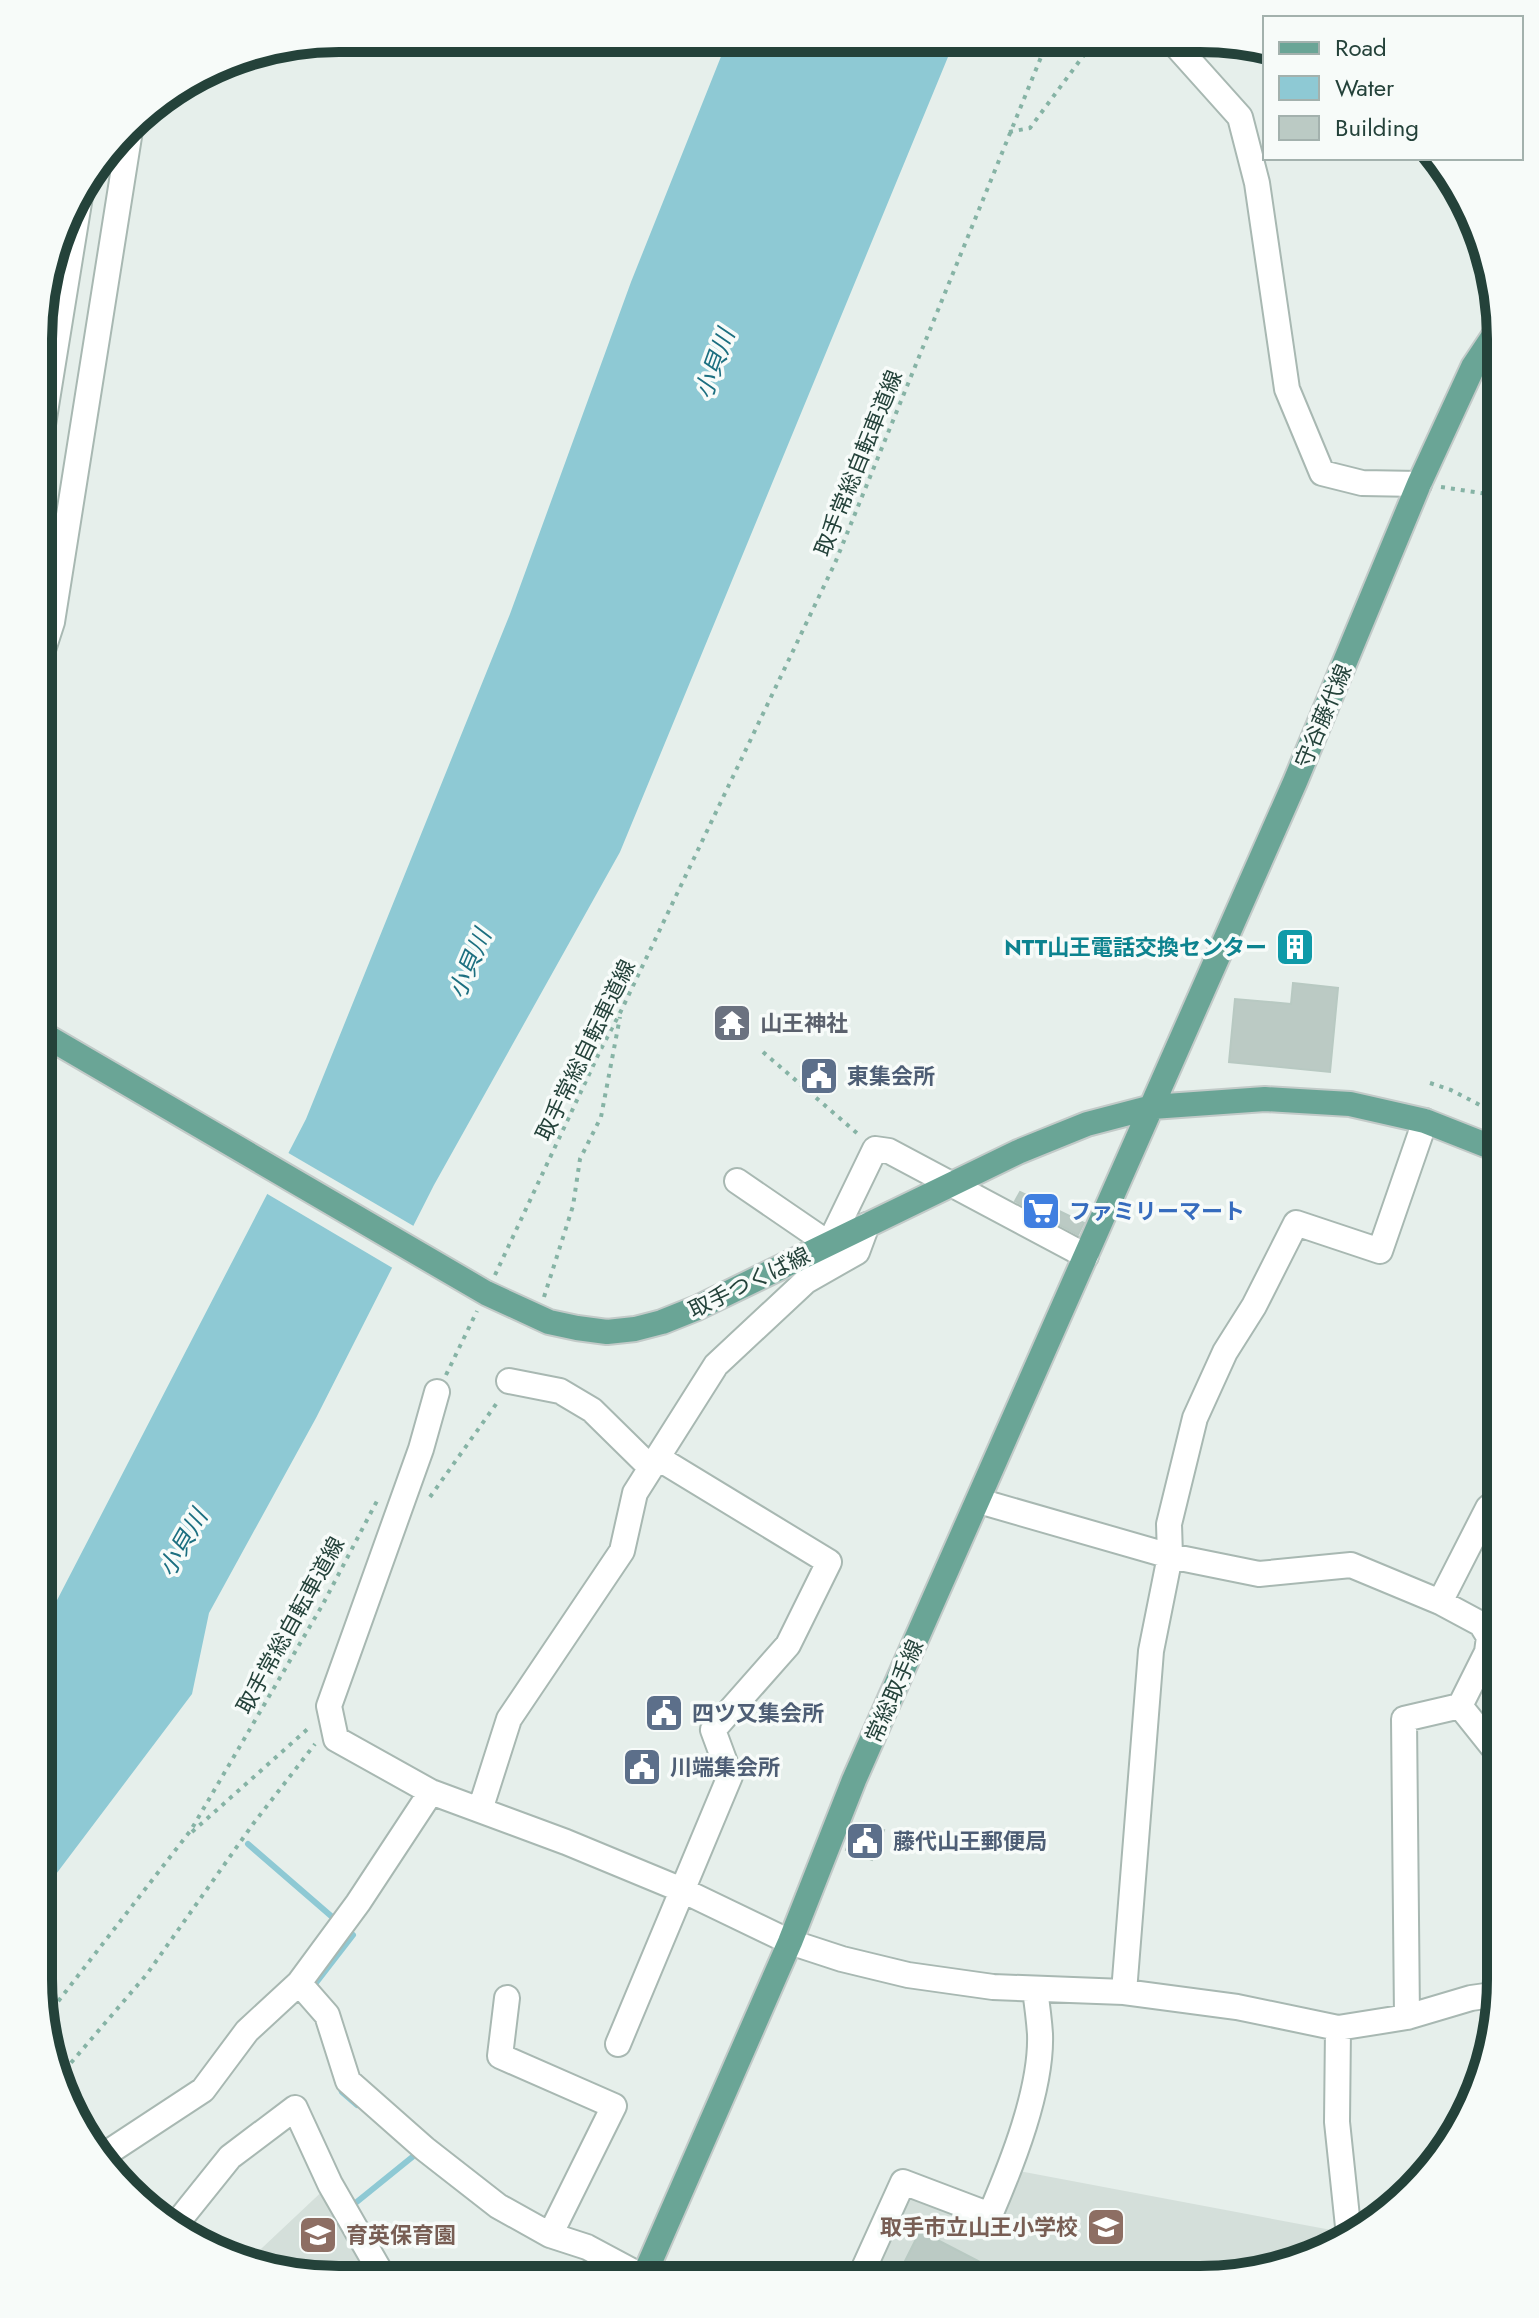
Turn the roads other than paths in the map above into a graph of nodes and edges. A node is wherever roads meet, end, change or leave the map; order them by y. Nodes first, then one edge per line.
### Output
1 (1182, 52) edge
2 (128, 145) edge
3 (75, 227) edge
4 (1487, 348) edge
5 (52, 369) edge
6 (1419, 484) junction
7 (52, 622) edge
8 (52, 1040) edge
9 (1152, 1107) junction
10 (1425, 1121) junction
11 (1487, 1145) edge
12 (737, 1181) dead end
13 (951, 1186) junction
14 (867, 1225) junction
15 (829, 1244) junction
16 (1086, 1256) junction
17 (509, 1381) road end
18 (437, 1392) road end
19 (654, 1463) junction
20 (979, 1501) junction
21 (1487, 1510) edge
22 (1170, 1556) junction
23 (1440, 1602) junction
24 (1487, 1634) edge
25 (1487, 1652) edge
26 (1460, 1706) junction
27 (1487, 1740) edge
28 (431, 1792) junction
29 (480, 1810) junction
30 (682, 1890) junction
31 (790, 1942) junction
32 (299, 1983) junction
33 (1035, 1990) junction
34 (1124, 1992) junction
35 (1486, 1996) edge
36 (507, 1998) dead end
37 (1407, 2017) junction
38 (1338, 2028) junction
39 (618, 2044) dead end
40 (109, 2152) edge
41 (181, 2218) edge
42 (1348, 2225) edge
43 (550, 2235) junction
44 (377, 2266) edge
45 (622, 2266) edge
46 (649, 2266) edge
47 (865, 2266) edge

1 - 6 street
2 - 7 street
3 - 5 street
4 - 6 main road, 守谷藤代線
6 - 9 main road, 守谷藤代線
8 - 15 main road, 取手つくば線
9 - 10 main road, 取手つくば線
9 - 13 main road, 取手つくば線
9 - 16 main road, 常総取手線
10 - 11 main road, 取手つくば線
10 - 22 street
12 - 15 street
13 - 14 main road, 取手つくば線
13 - 15 street
13 - 16 street
14 - 15 main road, 取手つくば線
14 - 19 street
16 - 20 main road, 常総取手線
17 - 19 street
18 - 28 street
19 - 29 street
19 - 30 street
20 - 22 street
20 - 31 main road, 常総取手線
21 - 23 street
22 - 23 street
22 - 34 street
23 - 24 street
25 - 26 street
26 - 27 street
26 - 37 street
28 - 29 street
28 - 32 street
29 - 30 street
30 - 31 street
30 - 39 street
31 - 33 street
31 - 46 main road, 常総取手線
32 - 40 street
32 - 43 street
33 - 34 street
33 - 47 street
34 - 38 street
35 - 37 street
36 - 43 street
37 - 38 street
38 - 42 street
41 - 44 street
43 - 45 street

